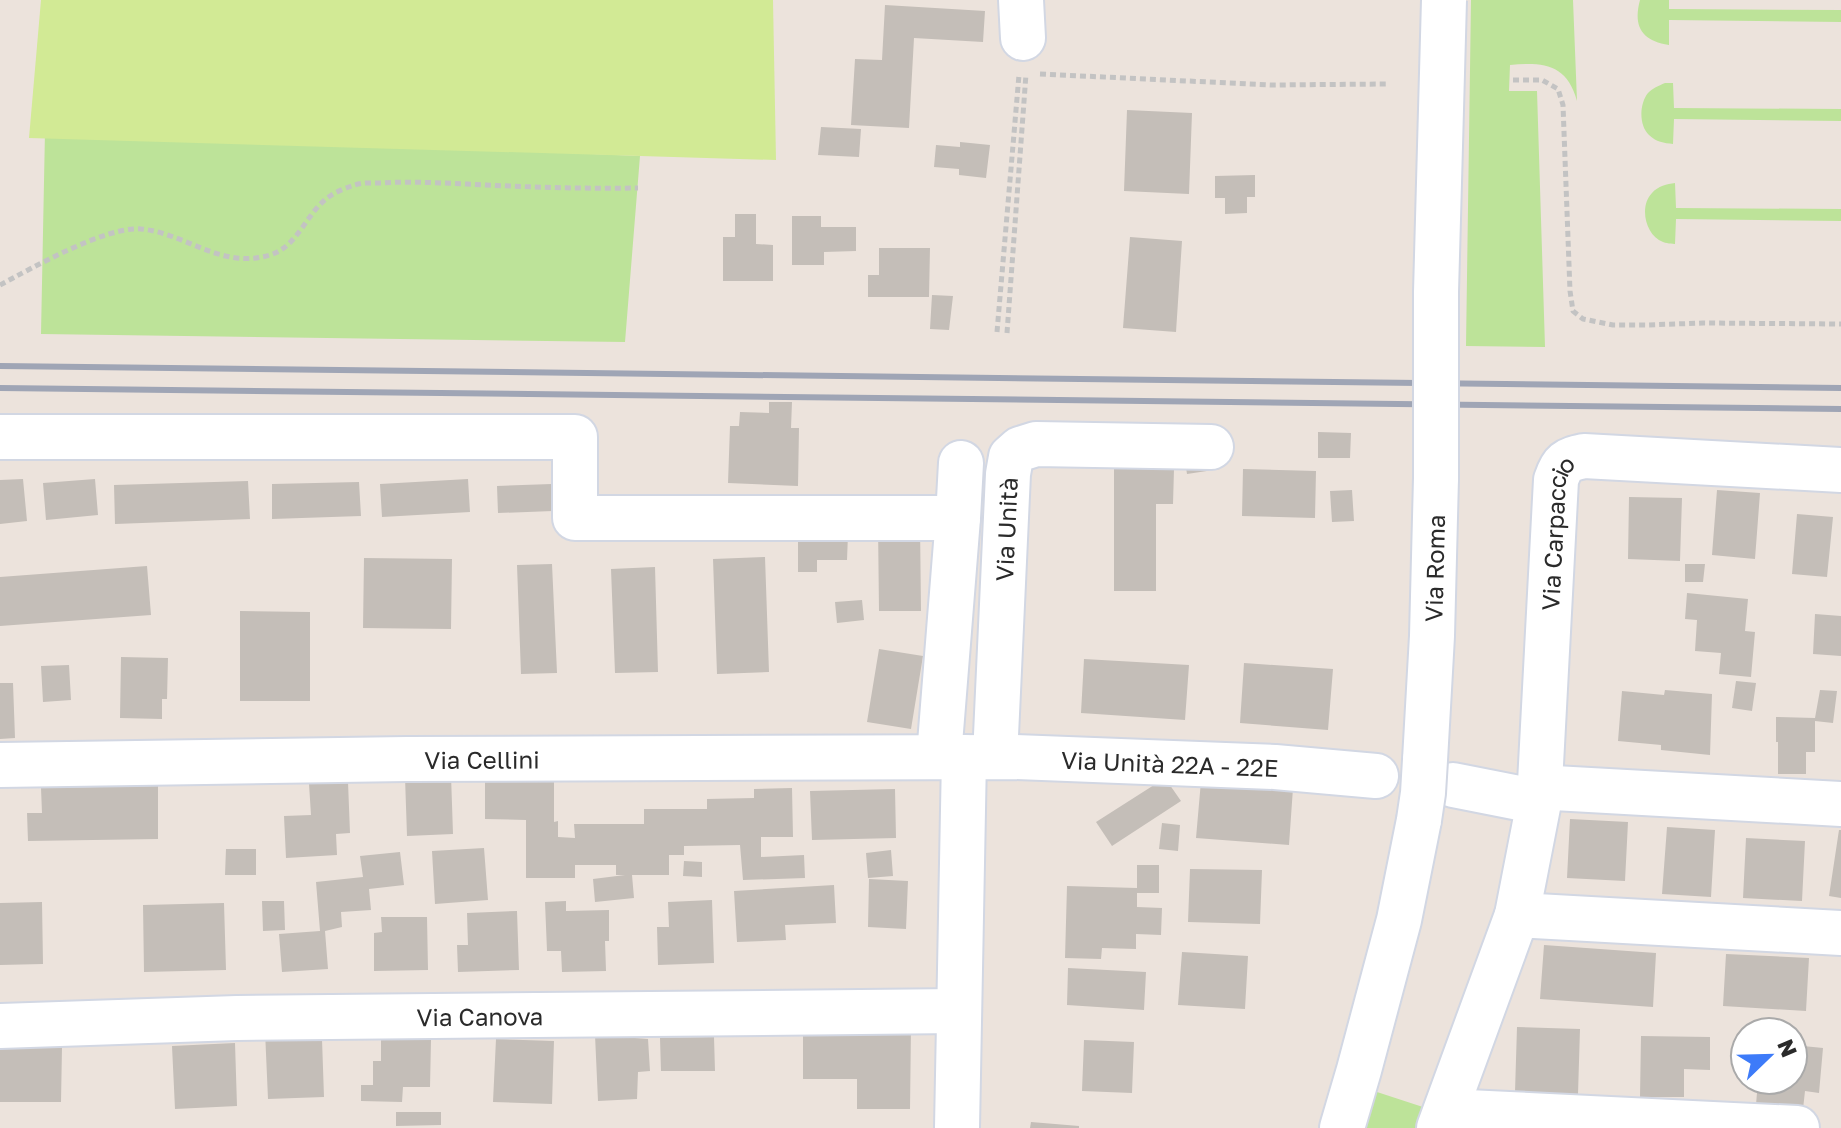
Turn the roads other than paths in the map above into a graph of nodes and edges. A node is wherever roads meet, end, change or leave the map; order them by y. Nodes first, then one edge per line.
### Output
1 (1444, 0) edge
2 (0, 437) edge
3 (1211, 447) dead end
4 (961, 463) dead end
5 (1841, 470) edge
6 (958, 518) junction
7 (966, 757) junction
8 (0, 765) edge
9 (1439, 772) junction
10 (1376, 776) dead end
11 (1539, 794) junction
12 (1841, 804) edge
13 (1517, 915) junction
14 (1841, 933) edge
15 (959, 1011) junction
16 (0, 1026) edge
17 (1443, 1120) edge
18 (957, 1128) edge
19 (1342, 1128) edge
20 (1797, 1128) edge

1 - 9 street, Via Roma, bridge
2 - 6 street
3 - 7 street, Via Unità
4 - 6 street, Via Unità
5 - 11 street, Via Carpaccio
6 - 7 street, Via Unità
7 - 8 street, Via Cellini
7 - 10 street, Via Unità 22A - 22E
7 - 15 street, Via Unità
9 - 11 street
9 - 19 street, Via Roma, bridge
11 - 12 street
11 - 13 street, Via Carpaccio
13 - 14 street
13 - 17 street, Via Carpaccio
15 - 16 street, Via Canova
15 - 18 street, Via Unità
17 - 20 street, Via Carpaccio

